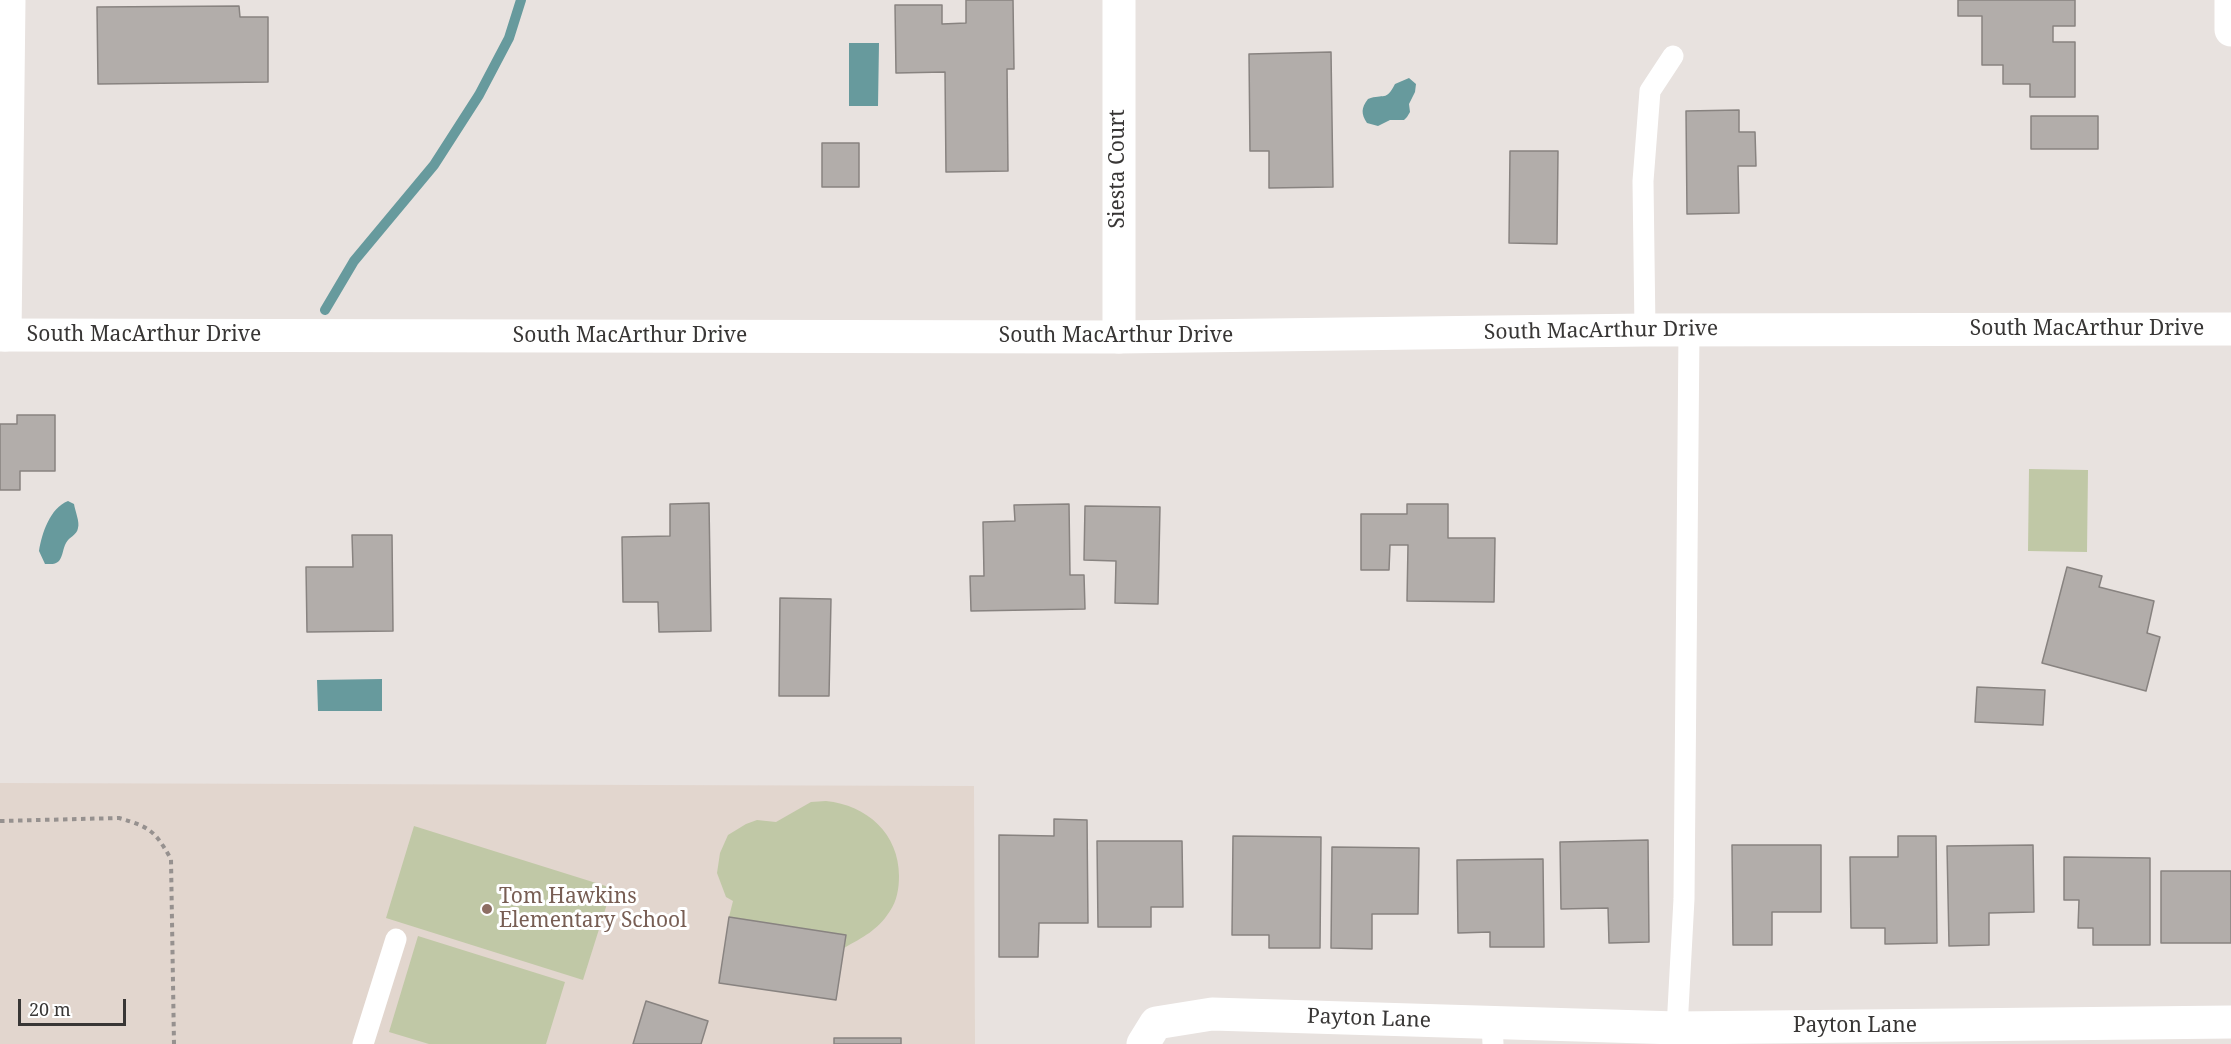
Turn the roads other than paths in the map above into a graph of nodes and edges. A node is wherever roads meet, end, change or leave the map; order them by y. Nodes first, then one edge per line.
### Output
1 (9, 0) edge
2 (1119, 0) edge
3 (2231, 0) edge
4 (2231, 30) edge
5 (1672, 56) dead end
6 (2231, 329) edge
7 (1645, 330) junction
8 (1689, 330) junction
9 (2, 335) edge
10 (1119, 337) junction
11 (396, 939) dead end
12 (2231, 1022) edge
13 (1492, 1033) edge
14 (1150, 1034) edge
15 (1525, 1034) edge
16 (1775, 1035) edge
17 (1677, 1036) edge
18 (363, 1044) edge

1 - 9 street
2 - 10 street, Siesta Court
3 - 4 street
5 - 7 lane
6 - 8 street, South MacArthur Drive
7 - 8 street, South MacArthur Drive
7 - 10 street, South MacArthur Drive
8 - 17 lane
9 - 10 street, South MacArthur Drive
11 - 18 lane
12 - 16 street, Payton Lane
13 - 14 street, Payton Lane
13 - 15 street, Payton Lane
15 - 17 street, Payton Lane
16 - 17 street, Payton Lane

